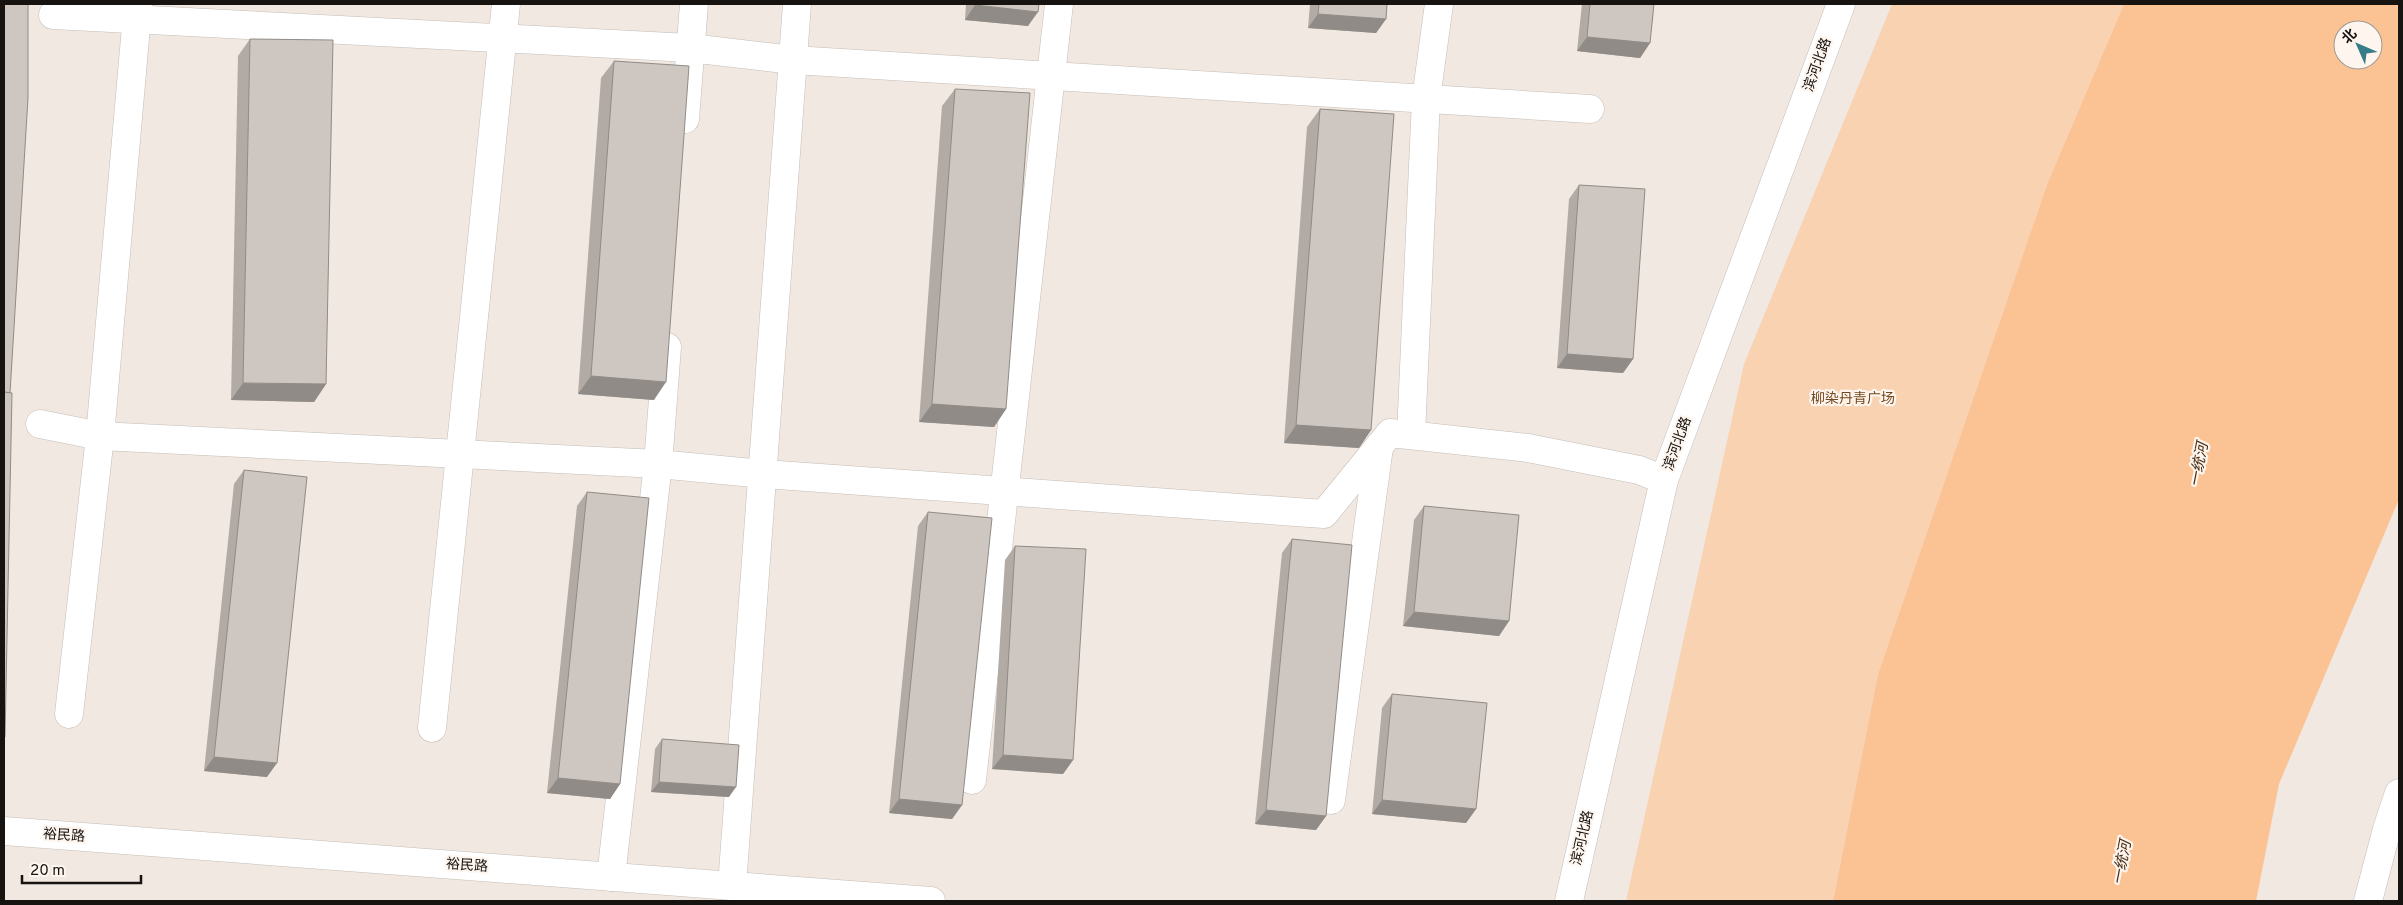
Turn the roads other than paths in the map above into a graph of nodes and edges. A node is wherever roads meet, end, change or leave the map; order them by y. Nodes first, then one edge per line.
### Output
1 (506, 4) edge
2 (694, 4) edge
3 (797, 4) edge
4 (1059, 4) edge
5 (1439, 4) edge
6 (1841, 4) edge
7 (137, 12) edge
8 (53, 15) dead end
9 (503, 38) junction
10 (690, 48) junction
11 (793, 60) junction
12 (1051, 76) junction
13 (1426, 99) junction
14 (1590, 109) dead end
15 (682, 147) edge
16 (669, 325) edge
17 (40, 424) dead end
18 (1411, 435) junction
19 (100, 436) junction
20 (1379, 447) junction
21 (461, 454) junction
22 (658, 464) junction
23 (764, 474) junction
24 (1664, 480) junction
25 (1004, 491) junction
26 (69, 714) dead end
27 (432, 728) dead end
28 (972, 780) dead end
29 (2399, 793) edge
30 (1331, 800) edge
31 (4, 831) edge
32 (2393, 831) edge
33 (611, 877) junction
34 (732, 886) junction
35 (931, 901) edge
36 (1569, 901) edge
37 (2368, 901) edge

1 - 9 street
2 - 10 street
3 - 11 street
4 - 12 street
5 - 13 street
6 - 24 street, 滨河北路
7 - 8 street
7 - 9 street
7 - 19 street
9 - 10 street
9 - 21 street
10 - 11 street
10 - 15 street
11 - 12 street
11 - 23 street
12 - 13 street
12 - 25 street
13 - 14 street
13 - 18 street
16 - 22 street
17 - 19 street
18 - 20 street
18 - 24 street
19 - 21 street
19 - 26 street
20 - 25 street
20 - 30 street
21 - 22 street
21 - 27 street
22 - 23 street
22 - 33 street
23 - 25 street
23 - 34 street
24 - 36 street, 滨河北路
25 - 28 street
29 - 32 street
31 - 33 street, 裕民路
32 - 37 street
33 - 34 street, 裕民路
34 - 35 street, 裕民路

